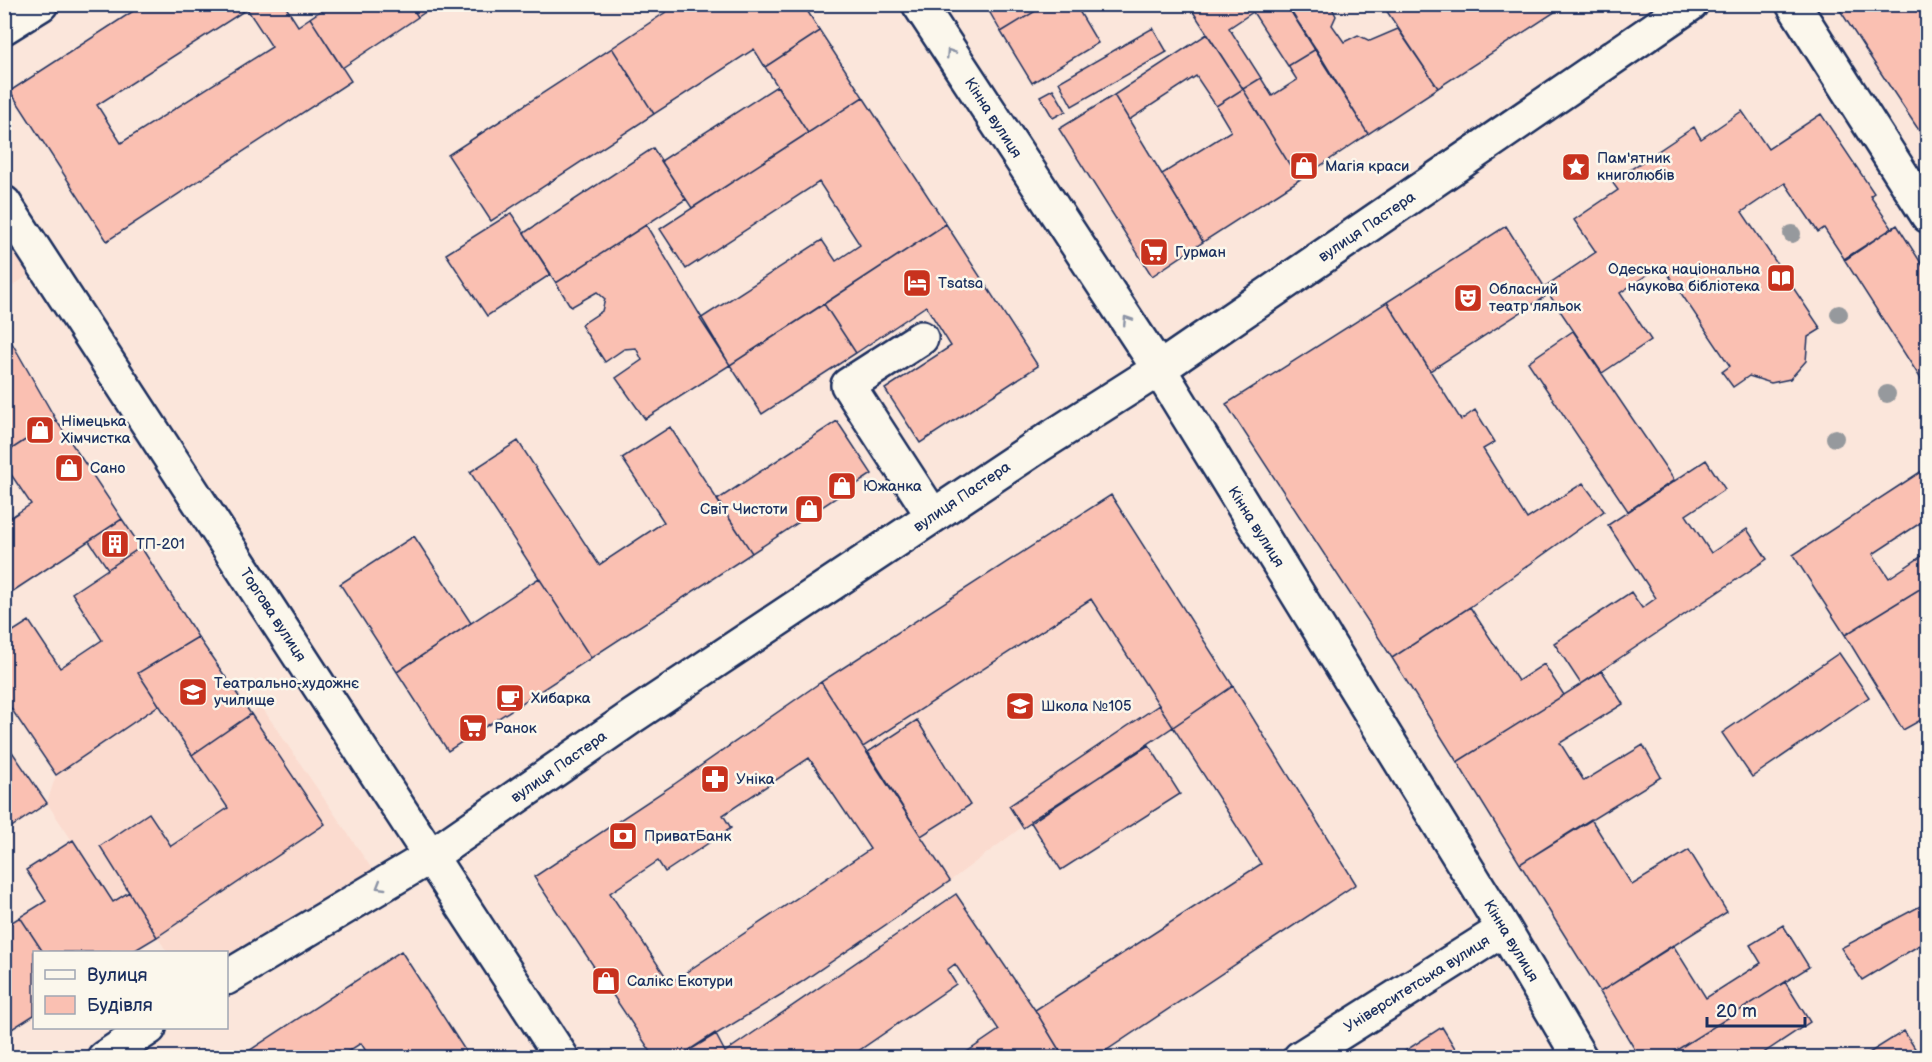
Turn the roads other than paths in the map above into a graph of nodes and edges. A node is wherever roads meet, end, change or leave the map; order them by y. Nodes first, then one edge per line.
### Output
1 (41, 4) edge
2 (919, 4) edge
3 (1691, 4) edge
4 (1793, 4) edge
5 (4, 27) edge
6 (4, 203) edge
7 (1928, 216) edge
8 (921, 338) dead end
9 (1159, 369) junction
10 (933, 516) junction
11 (431, 856) junction
12 (1504, 929) junction
13 (228, 977) edge
14 (148, 1029) edge
15 (104, 1058) edge
16 (562, 1058) edge
17 (1300, 1058) edge
18 (1580, 1058) edge

1 - 5 street
9 -> 2 street, Кінна вулиця
3 - 9 street, вулиця Пастера
4 - 7 street
6 - 11 street, Торгова вулиця
8 - 10 street
9 - 10 street, вулиця Пастера
9 - 12 street, Кінна вулиця
10 - 11 street, вулиця Пастера
11 -> 13 street, вулиця Пастера
11 - 16 street, Торгова вулиця
12 - 17 street, Університетська вулиця
12 - 18 street, Кінна вулиця
14 - 15 street

